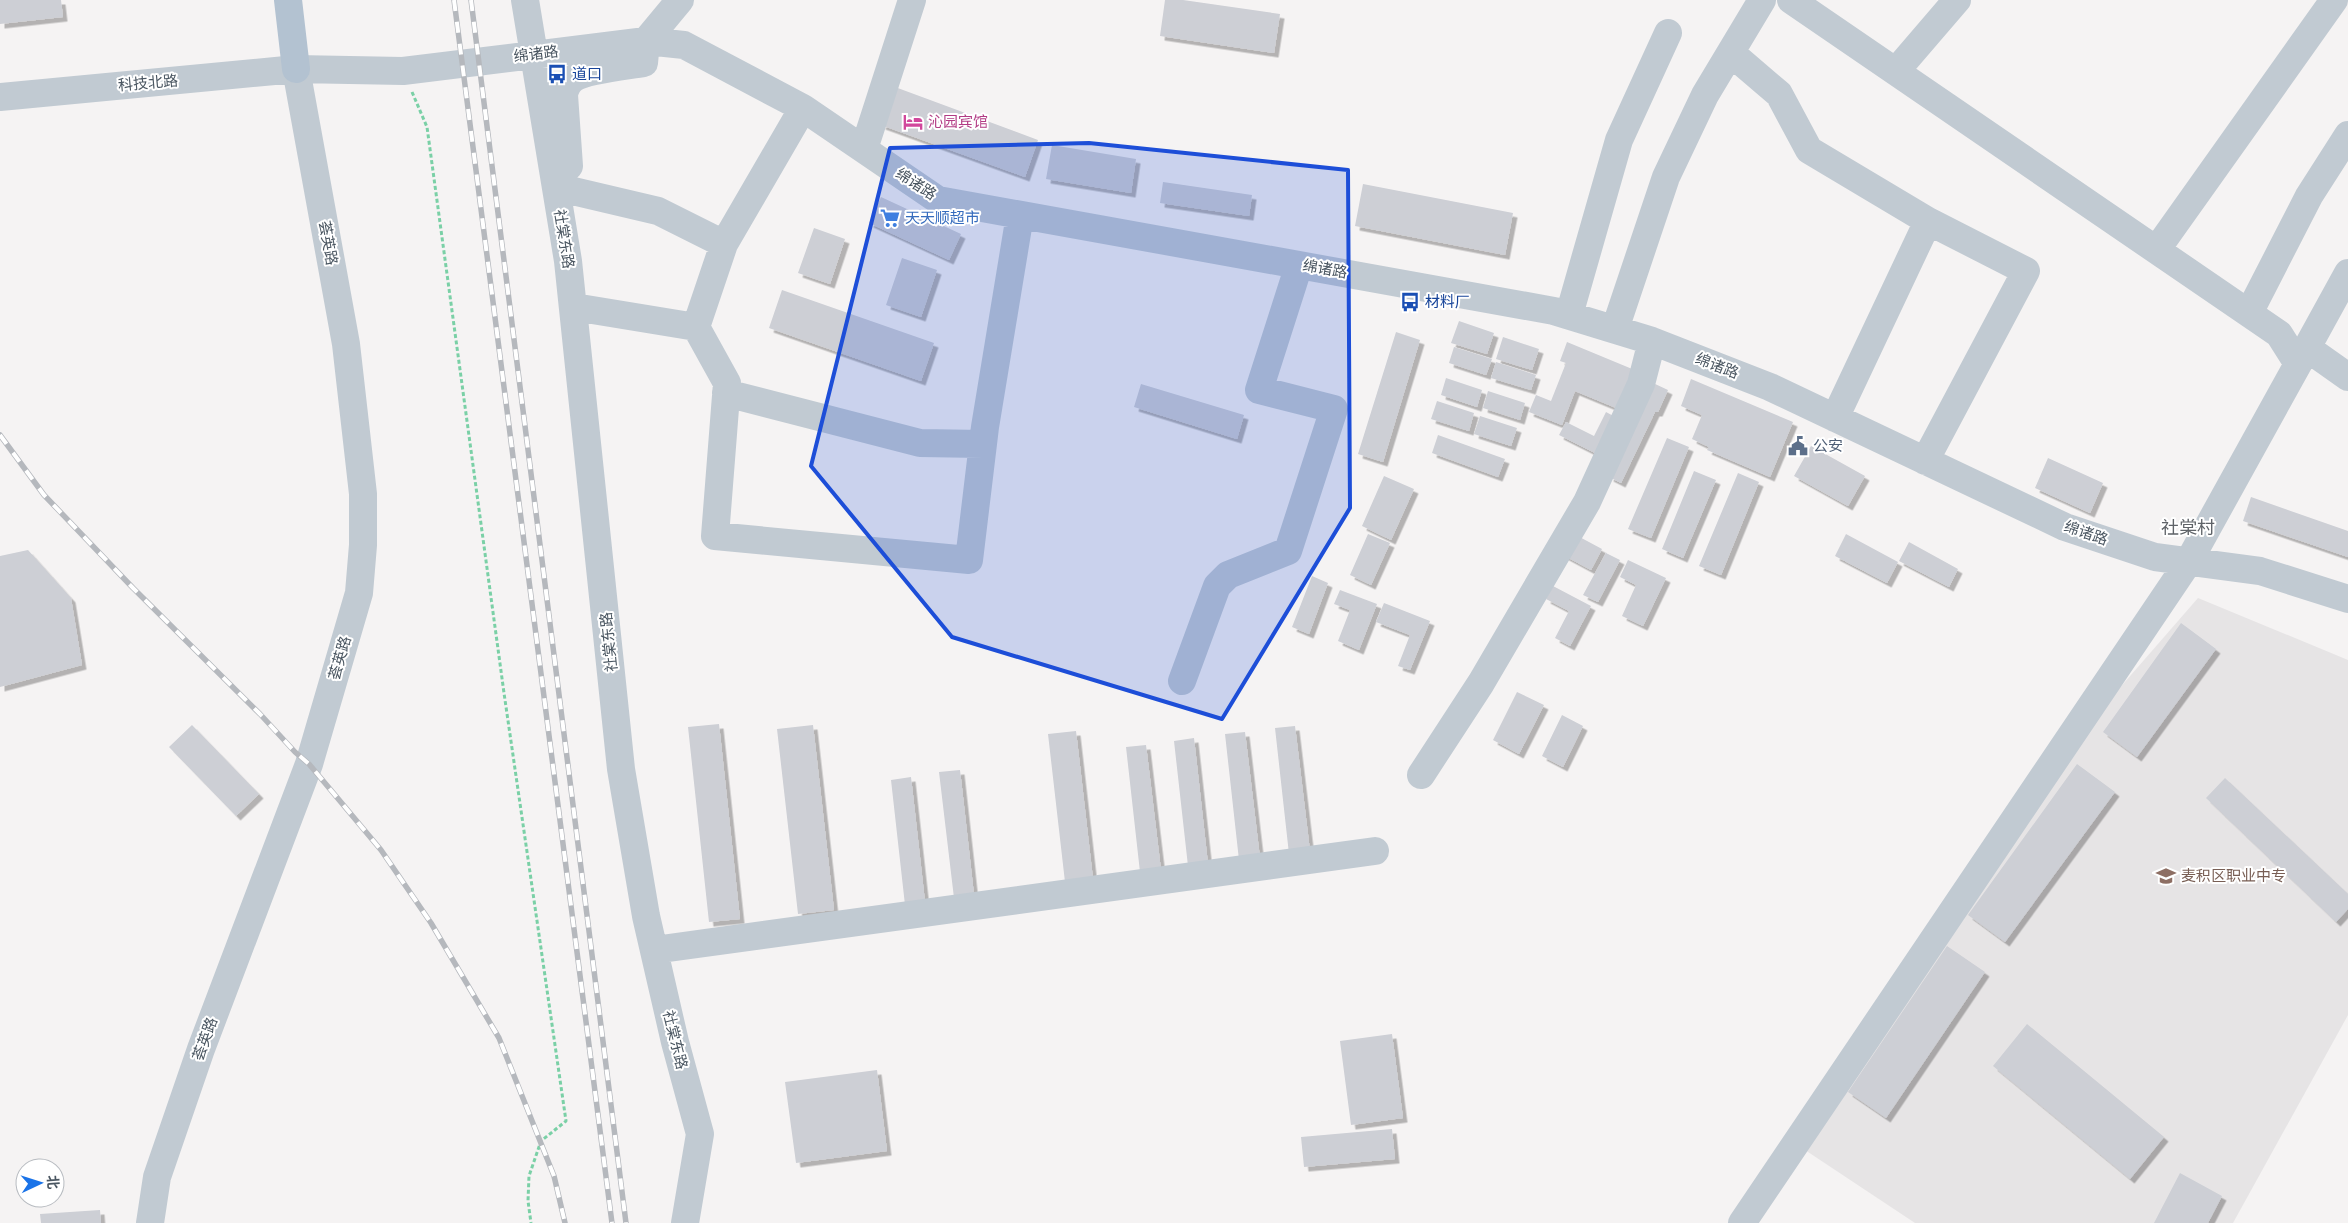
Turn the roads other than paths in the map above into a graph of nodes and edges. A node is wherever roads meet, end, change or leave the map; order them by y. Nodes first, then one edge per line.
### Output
1 (288, 0) edge
2 (525, 0) edge
3 (680, 0) edge
4 (912, 0) edge
5 (1762, 0) edge
6 (1791, 0) edge
7 (1956, 0) edge
8 (2334, 0) edge
9 (1668, 33) dead end
10 (646, 41) junction
11 (1731, 53) junction
12 (534, 54) junction
13 (296, 69) junction
14 (1896, 70) junction
15 (0, 97) edge
16 (803, 108) junction
17 (2348, 135) edge
18 (864, 149) junction
19 (563, 188) junction
20 (1020, 215) junction
21 (1928, 221) junction
22 (724, 244) junction
23 (2157, 249) junction
24 (1299, 265) junction
25 (2348, 273) edge
26 (574, 307) junction
27 (2249, 313) junction
28 (1569, 316) junction
29 (696, 327) junction
30 (1615, 329) junction
31 (1652, 341) junction
32 (2302, 356) junction
33 (2348, 377) edge
34 (726, 393) junction
35 (1835, 418) junction
36 (983, 444) junction
37 (1925, 461) junction
38 (2189, 561) junction
39 (2348, 600) edge
40 (1182, 681) dead end
41 (1421, 775) dead end
42 (1375, 851) dead end
43 (654, 950) junction
44 (150, 1223) edge
45 (685, 1223) edge
46 (1742, 1223) edge

1 - 13 main road
2 - 12 street, 社棠东路
3 - 10 street
4 - 18 street
5 - 11 street
6 - 14 street
7 - 14 street
8 - 23 street
9 - 28 street
10 - 12 street, 绵诸路
10 - 16 street, 绵诸路
10 - 19 street
11 - 21 street
11 - 30 street
12 - 13 street, 绵诸路
12 - 19 street, 社棠东路
13 - 15 street, 科技北路
13 - 44 street, 荟英路
14 - 23 street
16 - 18 street, 绵诸路
16 - 22 street
17 - 27 street
18 - 20 street, 绵诸路
19 - 22 street
19 - 26 street, 社棠东路
20 - 24 street, 绵诸路
20 - 36 street
21 - 35 street
21 - 37 street
22 - 29 street
23 - 27 street
24 - 28 street, 绵诸路
24 - 40 street
25 - 32 street
26 - 29 street
26 - 43 street, 社棠东路
27 - 32 street
28 - 30 street, 绵诸路
29 - 34 street
30 - 31 street, 绵诸路
31 - 35 street, 绵诸路
31 - 41 street
32 - 33 street
32 - 38 street
34 - 36 street
34 - 36 street
35 - 37 street, 绵诸路
37 - 38 street, 绵诸路
38 - 39 street, 绵诸路
38 - 46 street
42 - 43 street
43 - 45 street, 社棠东路

